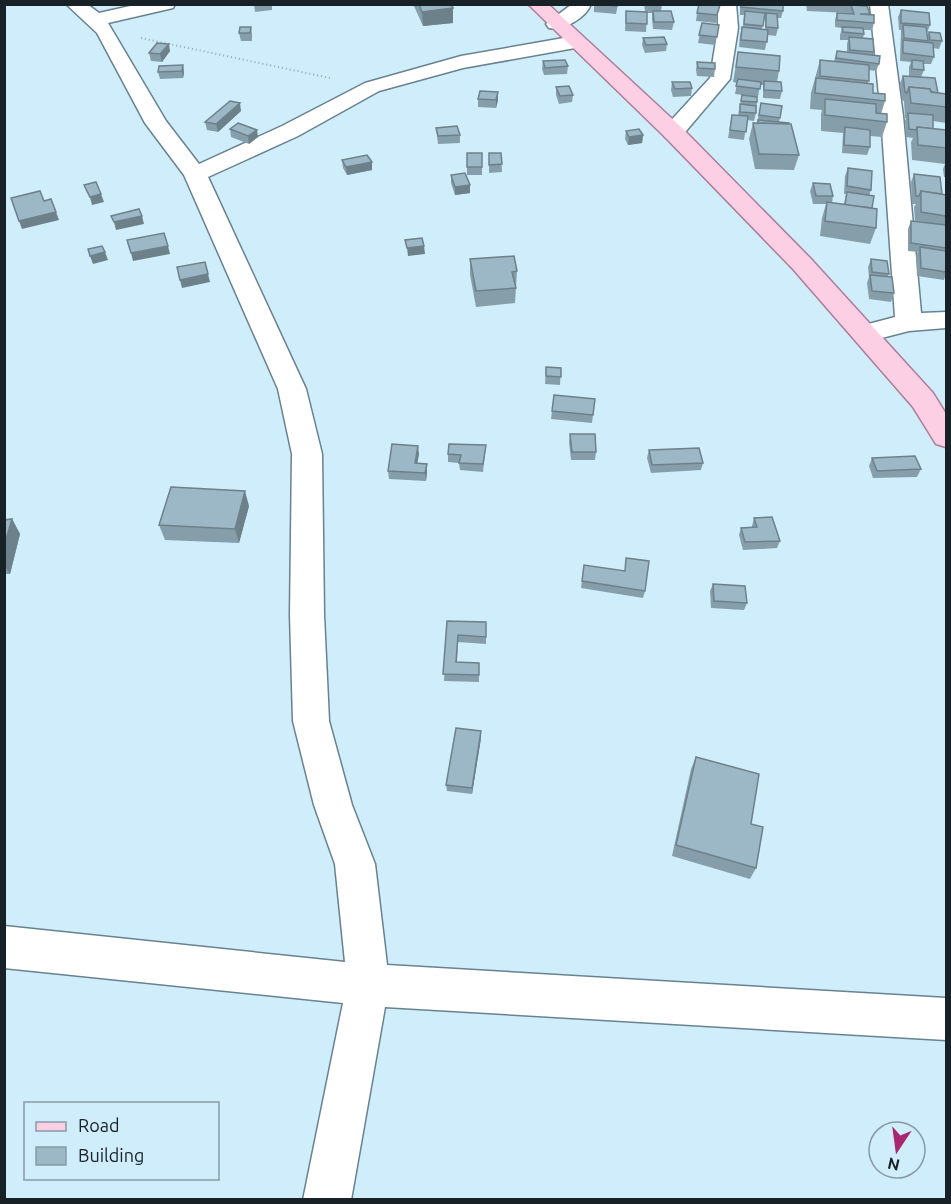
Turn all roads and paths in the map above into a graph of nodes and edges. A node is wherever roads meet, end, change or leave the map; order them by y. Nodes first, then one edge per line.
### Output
1 (166, 4) edge
2 (537, 4) edge
3 (582, 4) edge
4 (727, 4) edge
5 (879, 4) edge
6 (92, 18) edge
7 (556, 24) junction
8 (575, 42) junction
9 (372, 87) junction
10 (673, 132) junction
11 (195, 174) junction
12 (946, 320) edge
13 (909, 322) junction
14 (866, 333) junction
15 (946, 437) edge
16 (4, 947) edge
17 (368, 985) junction
18 (946, 1019) edge
19 (327, 1200) edge

1 - 6 street
2 - 7 main road
3 - 7 street
4 - 10 street
5 - 13 street
6 - 9 path
6 - 11 street
7 - 8 main road
8 - 9 street
8 - 10 main road
9 - 11 street
10 - 14 main road
11 - 17 street
12 - 13 street
13 - 14 street
14 - 15 main road
16 - 17 street
17 - 18 street
17 - 19 street

